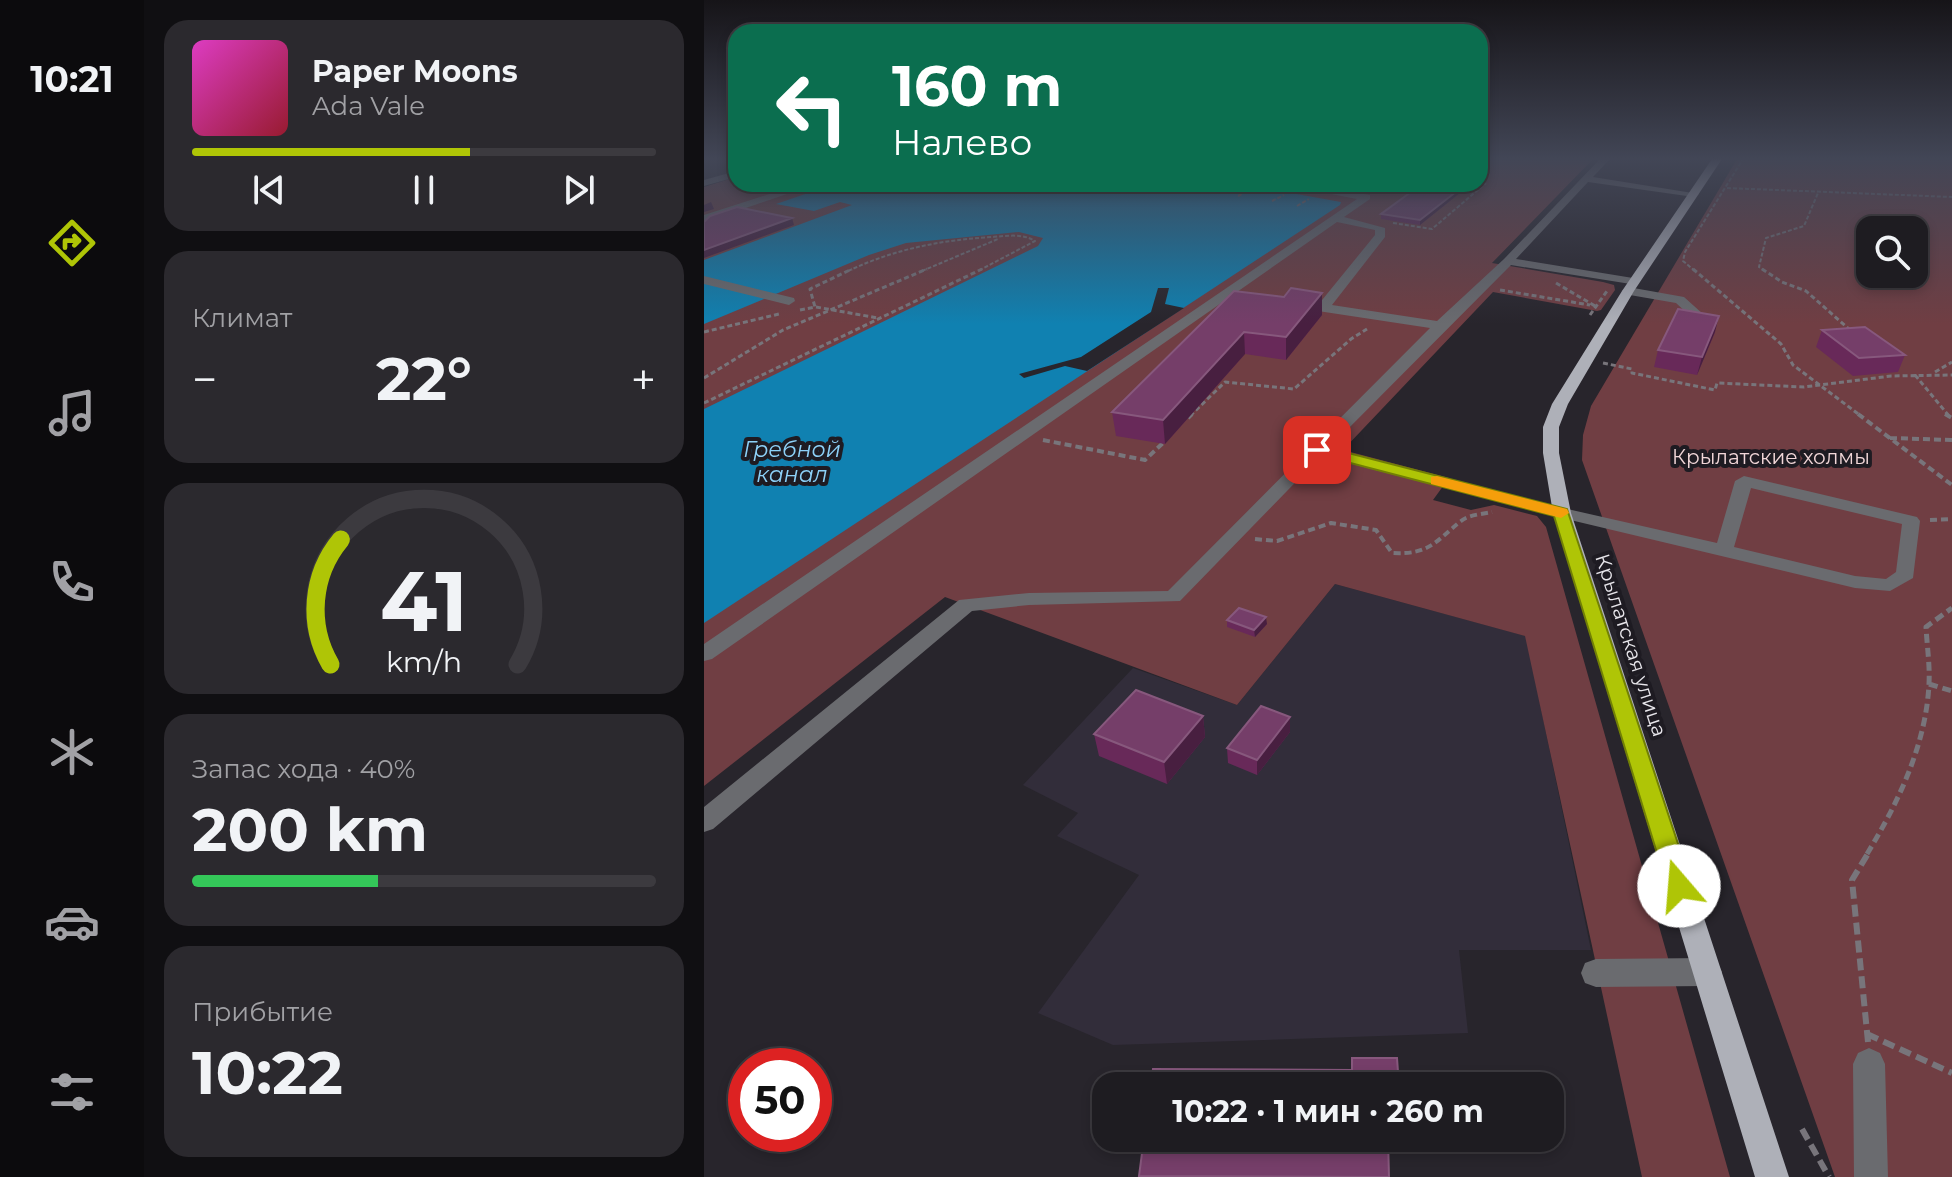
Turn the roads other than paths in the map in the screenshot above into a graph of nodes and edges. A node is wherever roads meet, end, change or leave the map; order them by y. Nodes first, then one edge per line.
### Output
1 (719, 214) edge
2 (1341, 214) edge
3 (1553, 214) edge
4 (1679, 214) edge
5 (1335, 218) junction
6 (704, 225) edge
7 (1508, 261) junction
8 (704, 280) edge
9 (1626, 284) junction
10 (791, 308) road end
11 (1706, 323) edge
12 (1440, 325) junction
13 (1317, 450) junction
14 (1562, 513) junction
15 (1724, 550) junction
16 (704, 654) edge
17 (704, 822) edge
18 (1707, 972) junction
19 (1596, 973) dead end
20 (1868, 1049) road end
21 (1772, 1177) edge
22 (1871, 1177) edge

1 - 6 street
2 - 5 street
3 - 7 street
4 - 9 main road, Крылатская улица
5 - 12 street
5 - 16 street
7 - 9 street
7 - 12 street
8 - 10 street
9 - 11 street
9 - 14 main road, Крылатская улица
12 - 13 street
13 - 14 street
13 - 17 street
14 - 15 street
14 - 18 main road, Крылатская улица
15 - 15 street
18 - 19 street
18 - 21 main road, Крылатская улица
20 - 22 street

